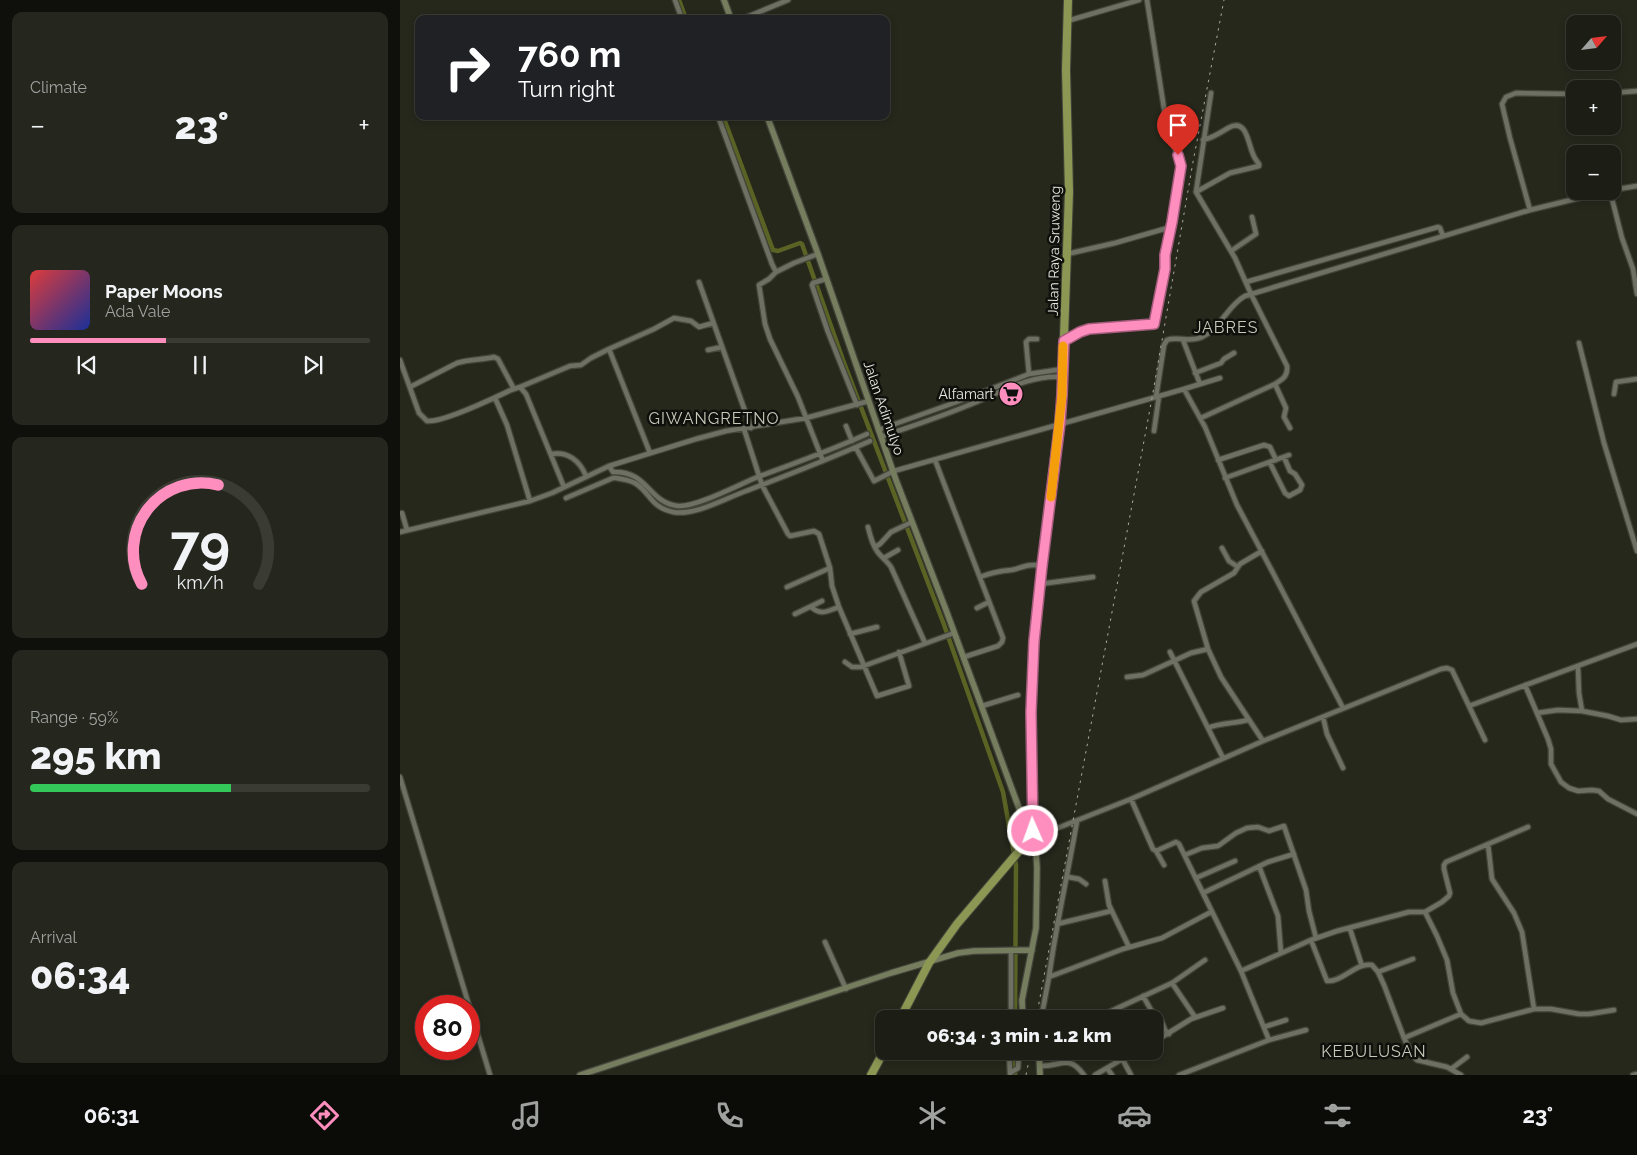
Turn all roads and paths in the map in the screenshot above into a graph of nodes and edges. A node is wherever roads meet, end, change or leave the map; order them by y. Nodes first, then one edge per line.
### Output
1 (675, 0) edge
2 (724, 0) edge
3 (788, 0) edge
4 (1069, 0) edge
5 (1139, 0) edge
6 (1147, 0) edge
7 (681, 15) edge
8 (730, 15) edge
9 (752, 15) edge
10 (1067, 21) junction
11 (1637, 91) edge
12 (1621, 92) edge
13 (1211, 93) dead end
14 (1566, 94) edge
15 (719, 120) edge
16 (768, 120) edge
17 (1203, 140) junction
18 (1637, 186) edge
19 (1621, 189) edge
20 (1196, 192) junction
21 (1572, 200) edge
22 (1612, 200) edge
23 (1530, 210) junction
24 (1252, 217) dead end
25 (1171, 227) junction
26 (1443, 236) junction
27 (1231, 251) junction
28 (818, 254) junction
29 (1067, 254) junction
30 (1328, 259) junction
31 (1313, 263) junction
32 (1332, 270) junction
33 (776, 272) junction
34 (1317, 274) junction
35 (826, 279) junction
36 (699, 282) dead end
37 (1246, 282) junction
38 (1251, 294) junction
39 (1637, 294) edge
40 (713, 322) junction
41 (1037, 339) dead end
42 (1183, 340) junction
43 (1064, 341) junction
44 (1578, 343) dead end
45 (722, 346) junction
46 (609, 349) junction
47 (708, 350) dead end
48 (1234, 354) dead end
49 (400, 360) edge
50 (402, 373) edge
51 (1063, 373) junction
52 (1195, 373) junction
53 (1029, 374) junction
54 (1220, 378) dead end
55 (1637, 379) edge
56 (1200, 384) junction
57 (1275, 384) junction
58 (410, 387) junction
59 (517, 388) junction
60 (1184, 389) junction
61 (1614, 394) dead end
62 (1158, 397) junction
63 (495, 398) junction
64 (965, 400) junction
65 (862, 403) junction
66 (967, 406) junction
67 (806, 418) junction
68 (1201, 418) junction
69 (1060, 423) junction
70 (846, 426) dead end
71 (751, 428) junction
72 (1290, 428) dead end
73 (744, 429) junction
74 (878, 430) junction
75 (1154, 432) dead end
76 (867, 434) dead end
77 (881, 437) junction
78 (852, 440) junction
79 (870, 441) dead end
80 (856, 448) junction
81 (650, 453) junction
82 (820, 453) junction
83 (551, 454) junction
84 (1289, 455) dead end
85 (1284, 458) junction
86 (936, 460) junction
87 (1218, 460) junction
88 (1276, 460) junction
89 (823, 461) junction
90 (1270, 463) junction
91 (609, 466) junction
92 (892, 472) junction
93 (613, 475) junction
94 (586, 476) junction
95 (636, 477) junction
96 (760, 477) junction
97 (1225, 478) junction
98 (634, 483) junction
99 (762, 485) junction
100 (564, 487) junction
101 (722, 493) junction
102 (566, 498) dead end
103 (658, 499) junction
104 (724, 500) junction
105 (530, 501) junction
106 (654, 503) junction
107 (679, 506) junction
108 (402, 513) dead end
109 (679, 513) junction
110 (910, 522) junction
111 (868, 527) dead end
112 (407, 530) junction
113 (400, 532) edge
114 (875, 547) junction
115 (1222, 548) dead end
116 (898, 550) dead end
117 (1262, 551) junction
118 (1637, 551) edge
119 (884, 558) junction
120 (1042, 566) junction
121 (1238, 567) junction
122 (830, 568) junction
123 (980, 577) junction
124 (1093, 577) dead end
125 (1040, 584) junction
126 (787, 587) dead end
127 (822, 601) dead end
128 (990, 602) junction
129 (811, 607) junction
130 (839, 607) junction
131 (977, 608) dead end
132 (795, 614) dead end
133 (877, 627) dead end
134 (953, 633) junction
135 (850, 634) junction
136 (924, 643) junction
137 (1637, 644) edge
138 (1208, 649) junction
139 (900, 652) junction
140 (1170, 652) dead end
141 (964, 657) junction
142 (1174, 660) junction
143 (845, 662) dead end
144 (863, 666) junction
145 (1578, 667) junction
146 (1127, 677) dead end
147 (1525, 685) junction
148 (1018, 695) dead end
149 (982, 706) junction
150 (1469, 706) junction
151 (1343, 708) junction
152 (1582, 711) junction
153 (1537, 713) junction
154 (1323, 717) junction
155 (1637, 719) edge
156 (1248, 720) junction
157 (1208, 728) junction
158 (1485, 740) dead end
159 (1263, 741) junction
160 (1223, 758) junction
161 (1344, 768) dead end
162 (400, 777) edge
163 (1131, 799) junction
164 (1637, 814) edge
165 (1077, 821) junction
166 (1528, 827) dead end
167 (1033, 835) junction
168 (1488, 844) junction
169 (1156, 851) junction
170 (1294, 854) junction
171 (1185, 855) junction
172 (1235, 861) dead end
173 (1164, 866) dead end
174 (1259, 866) junction
175 (1068, 877) junction
176 (1196, 878) junction
177 (1104, 882) dead end
178 (1086, 884) dead end
179 (1203, 893) junction
180 (1112, 911) junction
181 (1211, 912) junction
182 (1425, 912) junction
183 (1057, 924) junction
184 (1350, 929) junction
185 (1313, 939) junction
186 (825, 942) dead end
187 (1129, 946) junction
188 (1032, 950) junction
189 (1015, 951) junction
190 (1281, 953) junction
191 (1413, 959) dead end
192 (1205, 960) dead end
193 (929, 963) junction
194 (1362, 966) junction
195 (1241, 971) junction
196 (1378, 972) junction
197 (1049, 977) junction
198 (1172, 983) junction
199 (846, 988) junction
200 (1143, 996) junction
201 (1223, 1008) dead end
202 (1534, 1009) junction
203 (905, 1010) edge
204 (1012, 1010) edge
205 (1023, 1010) edge
206 (1042, 1010) edge
207 (1114, 1010) edge
208 (1614, 1010) dead end
209 (1461, 1014) junction
210 (1195, 1017) junction
211 (1286, 1020) dead end
212 (1264, 1026) junction
213 (1306, 1030) dead end
214 (1169, 1034) junction
215 (1163, 1037) edge
216 (1404, 1038) junction
217 (1269, 1040) junction
218 (1467, 1057) dead end
219 (879, 1060) edge
220 (1010, 1060) edge
221 (1017, 1060) edge
222 (1040, 1060) edge
223 (1121, 1060) edge
224 (1124, 1060) edge
225 (1040, 1066) junction
226 (1107, 1068) junction
227 (1451, 1069) junction
228 (1012, 1073) edge
229 (1637, 1074) edge
230 (490, 1075) edge
231 (580, 1075) edge
232 (871, 1075) edge
233 (1040, 1075) edge
234 (1084, 1075) edge
235 (1095, 1075) edge
236 (1112, 1075) edge
237 (1131, 1075) edge
238 (1179, 1075) edge
239 (1460, 1075) edge
240 (1633, 1075) edge

1 - 7 street
2 - 8 street
3 - 9 street
4 - 10 highway, Jalan Raya Sruweng
5 - 10 street
6 - 25 street
10 - 29 highway, Jalan Raya Sruweng
11 - 12 street
13 - 17 street
14 - 23 street
15 - 33 street
16 - 28 street, Jalan Adimulyo
17 - 20 street
17 - 20 street
18 - 19 street
20 - 27 street
21 - 23 street
22 - 39 street
23 - 26 street
24 - 27 street
25 - 29 street
25 - 43 street
26 - 30 street
26 - 32 street
27 - 37 street
28 - 33 street
28 - 35 street, Jalan Adimulyo
29 - 43 highway, Jalan Raya Sruweng
30 - 31 street
30 - 32 street
31 - 34 street
31 - 37 street
32 - 34 street
33 - 67 street
34 - 38 street
35 - 65 street, Jalan Adimulyo
35 - 65 street
36 - 40 street
37 - 38 street
38 - 42 street
38 - 57 street
40 - 45 street
40 - 46 street
41 - 53 street
42 - 52 street
42 - 62 street
43 - 51 highway, Jalan Raya Sruweng
44 - 118 street
45 - 47 street
45 - 71 street
46 - 59 street
46 - 81 street
48 - 52 street
49 - 50 street
50 - 58 street
51 - 53 street
51 - 66 street
51 - 69 highway, Jalan Raya Sruweng
52 - 56 street
53 - 64 street
54 - 56 street
55 - 61 street
56 - 60 street
57 - 68 street
57 - 72 street
58 - 59 street
58 - 63 street
59 - 63 street
59 - 83 street
60 - 62 street
60 - 68 street
62 - 69 street
62 - 75 street
63 - 105 street
64 - 66 street
64 - 74 street
65 - 67 street
65 - 74 street, Jalan Adimulyo
66 - 77 street
67 - 71 street
67 - 82 street
68 - 87 street
69 - 86 street
69 - 120 highway, Jalan Raya Sruweng
70 - 78 street
71 - 73 street
73 - 81 street
73 - 96 street
74 - 77 street, Jalan Adimulyo
76 - 78 street
77 - 92 street, Jalan Adimulyo
78 - 82 street
79 - 80 street
80 - 89 street
80 - 92 street
81 - 91 street
82 - 89 street
82 - 96 street
83 - 94 street
83 - 100 street
84 - 85 street
85 - 88 street
85 - 90 street
86 - 92 street
86 - 123 street
87 - 88 street
87 - 97 street
88 - 90 street
89 - 99 street
90 - 97 street
91 - 93 street
91 - 94 street
92 - 110 street, Jalan Adimulyo
93 - 95 street
93 - 98 street
93 - 102 street
94 - 100 street
95 - 98 street
95 - 103 street
96 - 99 street
96 - 101 street
97 - 117 street
98 - 106 street
99 - 104 street
99 - 122 street
100 - 105 street
101 - 104 street
101 - 107 street
103 - 106 street
103 - 107 street
104 - 109 street
105 - 112 street
106 - 109 street
107 - 109 street
108 - 112 street
110 - 114 street
110 - 134 street, Jalan Adimulyo
111 - 114 street
112 - 113 street
114 - 119 street
115 - 121 street
116 - 119 street
117 - 121 street
117 - 151 street
119 - 136 street
120 - 123 street
120 - 125 highway, Jalan Raya Sruweng
121 - 138 street
122 - 126 street
122 - 130 street
123 - 128 street
124 - 125 street
125 - 167 highway, Jalan Raya Sruweng
127 - 129 street
128 - 131 street
128 - 141 street
129 - 130 street
129 - 132 street
130 - 135 street
133 - 135 street
134 - 136 street
134 - 141 street, Jalan Adimulyo
135 - 144 street
136 - 139 street
137 - 145 street
138 - 142 street
138 - 156 street
139 - 144 street
139 - 144 street
140 - 142 street
141 - 149 street, Jalan Adimulyo
142 - 146 street
142 - 157 street
143 - 144 street
145 - 147 street
145 - 152 street
147 - 150 street
147 - 153 street
148 - 149 street
149 - 167 street, Jalan Adimulyo
150 - 151 street
150 - 158 street
151 - 154 street
152 - 153 street
152 - 155 street
153 - 164 street
154 - 159 street
154 - 161 street
156 - 157 street
156 - 159 street
157 - 160 street
159 - 160 street
160 - 163 street
162 - 230 street
163 - 165 street
163 - 169 street
165 - 167 street
165 - 175 street
166 - 168 street
167 - 188 street, Jalan Adimulyo
167 - 193 highway
168 - 182 street
168 - 202 street
169 - 171 street
169 - 173 street
170 - 171 street
170 - 174 street
170 - 185 street
171 - 176 street
172 - 176 street
174 - 179 street
174 - 190 street
175 - 178 street
175 - 183 street
176 - 179 street
177 - 180 street
179 - 181 street
180 - 183 street
180 - 187 street
181 - 187 street
181 - 195 street
182 - 184 street
182 - 209 street
183 - 197 street
184 - 185 street
184 - 194 street
185 - 190 street
185 - 194 street
186 - 199 street
187 - 197 street
188 - 189 street
188 - 205 street, Jalan Adimulyo
189 - 193 street
189 - 204 street
190 - 195 street
191 - 196 street
192 - 198 street
193 - 199 street
193 - 203 highway
194 - 196 street
195 - 212 street
196 - 216 street
197 - 206 street
198 - 200 street
198 - 210 street
199 - 231 street
200 - 207 street
200 - 214 street
201 - 210 street
202 - 208 street
202 - 209 street
209 - 216 street
210 - 214 street
211 - 212 street
212 - 217 street
213 - 217 street
214 - 215 street
216 - 227 street
217 - 238 street
218 - 227 street
219 - 232 highway
220 - 228 street
221 - 228 street
222 - 225 street
223 - 226 street
224 - 237 street
225 - 233 street
225 - 234 street
226 - 235 street
226 - 236 street
227 - 239 street
229 - 240 street

